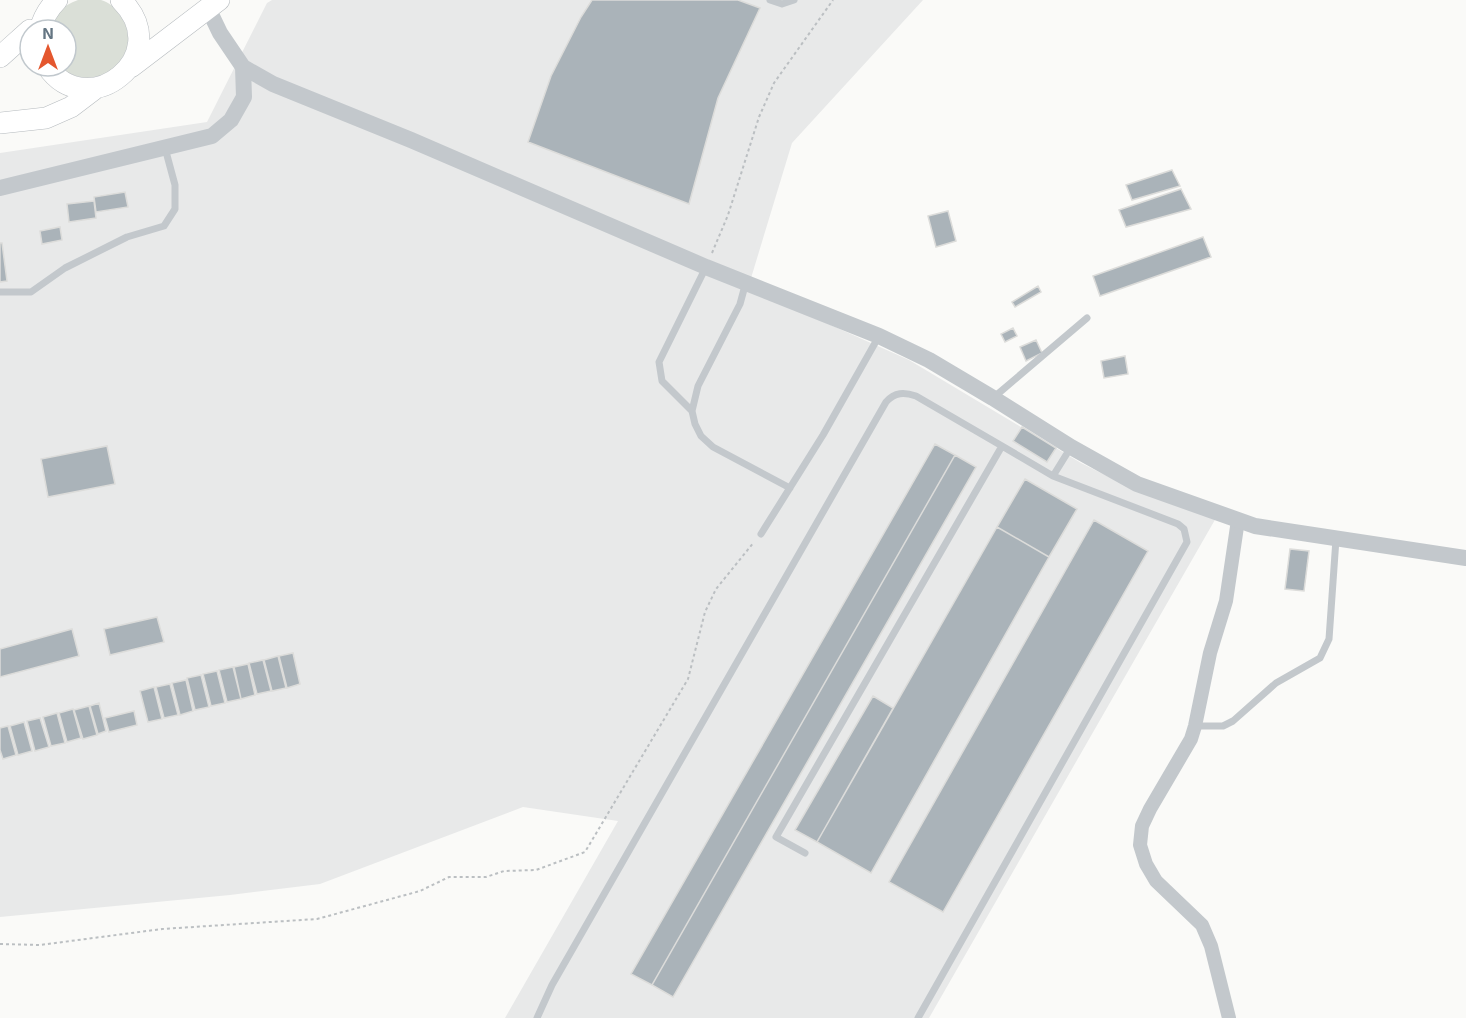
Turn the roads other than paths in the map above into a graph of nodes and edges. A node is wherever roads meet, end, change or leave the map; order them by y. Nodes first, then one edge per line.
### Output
1 (57, 0) edge
2 (122, 0) edge
3 (770, 0) edge
4 (794, 0) edge
5 (213, 4) edge
6 (42, 18) edge
7 (18, 42) edge
8 (0, 57) edge
9 (243, 67) junction
10 (129, 69) junction
11 (58, 78) edge
12 (96, 88) junction
13 (0, 123) edge
14 (165, 148) junction
15 (0, 188) edge
16 (706, 267) junction
17 (746, 282) junction
18 (0, 292) edge
19 (1087, 318) dead end
20 (879, 336) junction
21 (993, 398) junction
22 (692, 411) junction
23 (1002, 446) junction
24 (1071, 447) junction
25 (1053, 476) junction
26 (790, 488) junction
27 (1238, 520) junction
28 (761, 534) road end
29 (1336, 539) junction
30 (1466, 558) edge
31 (1195, 726) junction
32 (805, 853) dead end
33 (537, 1018) edge
34 (918, 1018) edge
35 (1229, 1018) edge

1 - 6 main road
2 - 10 main road
3 - 4 lane
5 - 9 street
5 - 10 main road
7 - 8 main road
9 - 14 street
9 - 16 street
10 - 12 main road
11 - 12 main road
12 - 13 main road
14 - 15 street
14 - 18 lane
16 - 17 street
16 - 22 lane
17 - 20 street
17 - 22 lane
19 - 21 lane
20 - 21 street
20 - 26 lane
21 - 24 street
22 - 26 lane
23 - 25 lane
23 - 32 lane
23 - 33 lane
24 - 25 lane
24 - 27 street
25 - 34 lane
26 - 28 lane
27 - 29 street
27 - 31 street
29 - 30 street
29 - 31 lane
31 - 35 street

